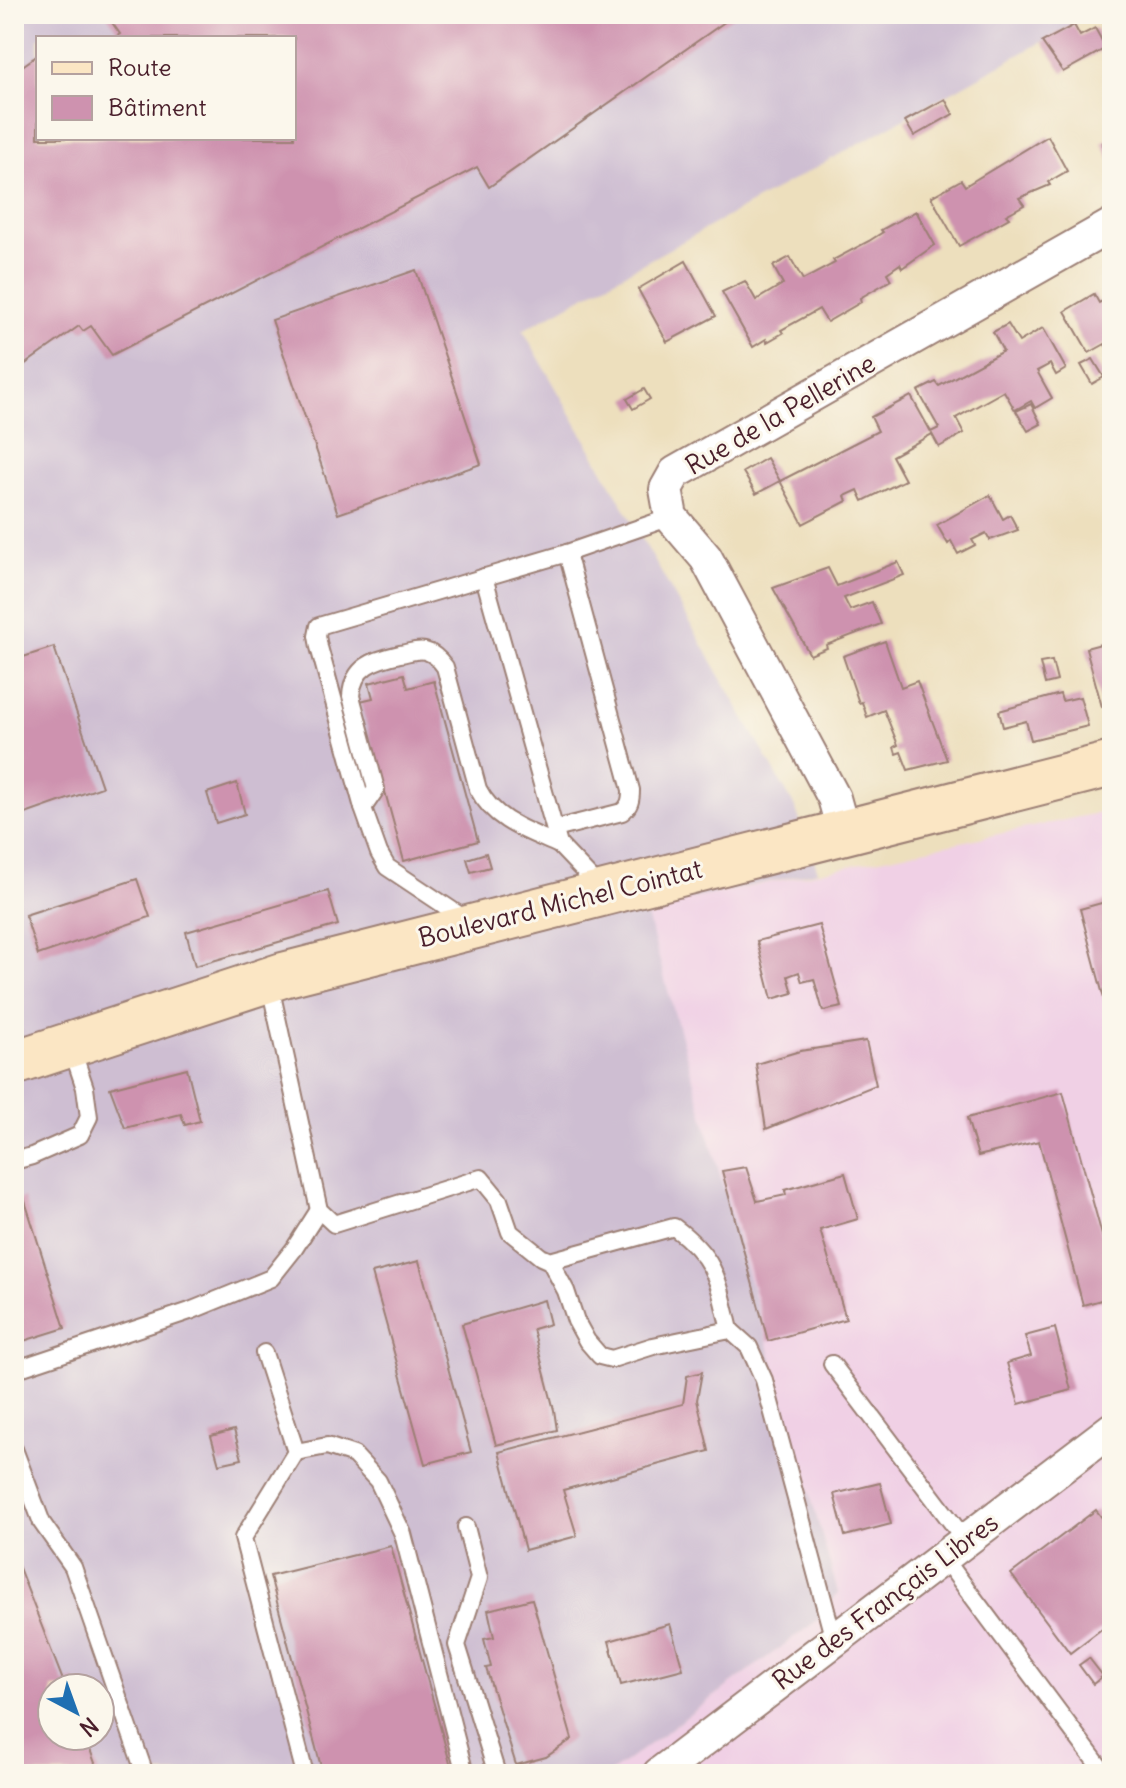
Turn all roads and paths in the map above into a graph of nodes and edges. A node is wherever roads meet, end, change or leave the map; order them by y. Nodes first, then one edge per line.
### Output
1 (1112, 225) edge
2 (671, 517) junction
3 (567, 553) junction
4 (484, 577) junction
5 (1112, 764) edge
6 (363, 808) junction
7 (843, 830) junction
8 (557, 837) junction
9 (604, 892) junction
10 (475, 925) junction
11 (268, 980) junction
12 (71, 1044) junction
13 (14, 1063) edge
14 (14, 1161) edge
15 (319, 1210) junction
16 (550, 1261) junction
17 (730, 1330) junction
18 (264, 1353) dead end
19 (832, 1364) dead end
20 (14, 1370) edge
21 (1112, 1429) edge
22 (14, 1449) edge
23 (296, 1452) junction
24 (466, 1527) dead end
25 (954, 1548) junction
26 (834, 1640) junction
27 (145, 1774) edge
28 (305, 1774) edge
29 (465, 1774) edge
30 (497, 1774) edge
31 (659, 1774) edge
32 (1105, 1774) edge

1 - 2 street, Rue de la Pellerine
2 - 3 lane
2 - 7 street
3 - 4 lane
3 - 8 lane
4 - 6 lane
4 - 8 lane
5 - 7 main road, Boulevard Michel Cointat
6 - 8 lane
6 - 10 lane
7 - 9 main road, Boulevard Michel Cointat
8 - 9 lane
9 - 10 main road, Boulevard Michel Cointat
10 - 11 main road, Boulevard Michel Cointat
11 - 12 main road, Boulevard Michel Cointat
11 - 15 lane
12 - 13 main road, Boulevard Michel Cointat
12 - 14 lane
15 - 16 lane
15 - 20 lane
16 - 17 lane
16 - 17 lane
17 - 26 lane
18 - 23 lane
19 - 25 lane
21 - 25 street, Rue des Français Libres
22 - 27 lane
23 - 28 lane
23 - 29 lane
24 - 30 lane
25 - 26 street, Rue des Français Libres
25 - 32 lane
26 - 31 street, Rue des Français Libres

